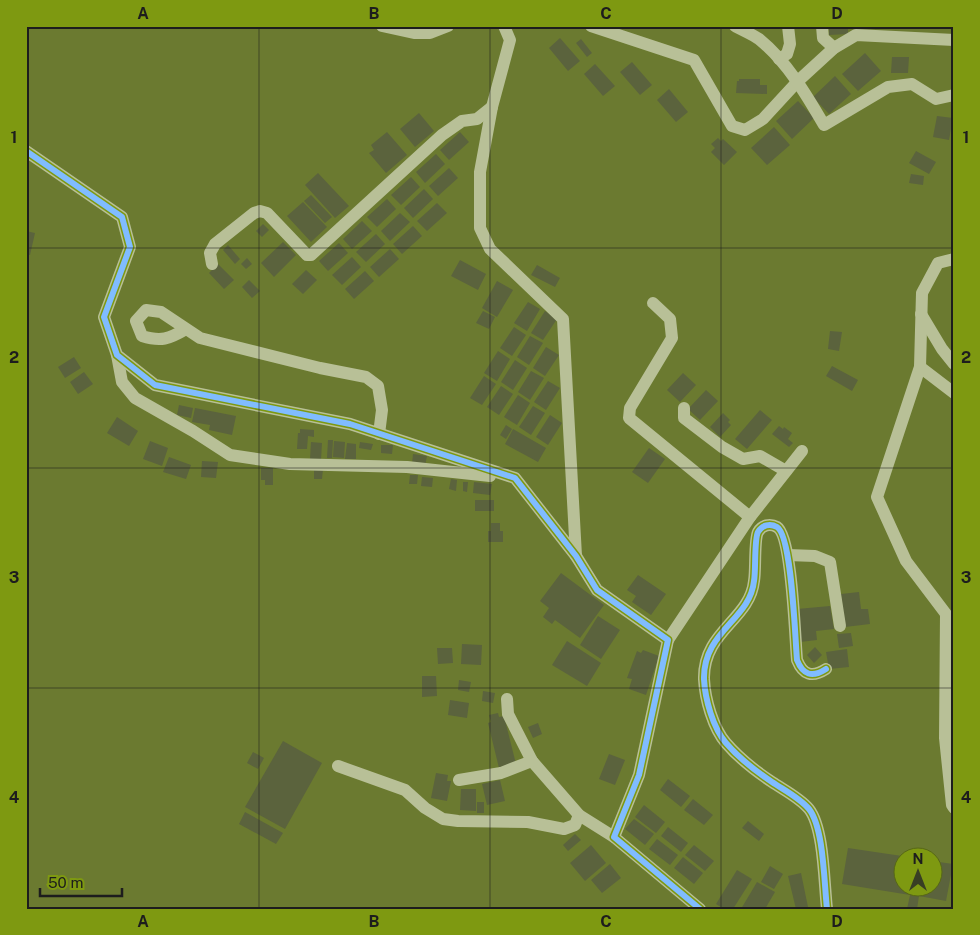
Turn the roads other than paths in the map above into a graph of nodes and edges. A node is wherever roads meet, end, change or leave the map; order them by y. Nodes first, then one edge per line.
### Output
1 (382, 26) edge
2 (448, 26) edge
3 (504, 26) edge
4 (590, 26) edge
5 (735, 26) edge
6 (788, 26) edge
7 (822, 26) edge
8 (856, 31) edge
9 (757, 32) edge
10 (954, 40) edge
11 (834, 48) junction
12 (779, 59) junction
13 (798, 81) junction
14 (954, 95) edge
15 (492, 107) junction
16 (30, 158) edge
17 (954, 259) edge
18 (212, 264) dead end
19 (653, 303) dead end
20 (921, 314) junction
21 (186, 329) dead end
22 (117, 355) junction
23 (954, 364) edge
24 (920, 367) junction
25 (954, 393) edge
26 (684, 408) dead end
27 (379, 434) junction
28 (802, 451) dead end
29 (786, 471) junction
30 (515, 478) junction
31 (750, 517) junction
32 (788, 555) junction
33 (576, 556) junction
34 (950, 611) edge
35 (840, 626) dead end
36 (668, 640) junction
37 (826, 670) dead end
38 (507, 699) dead end
39 (532, 761) junction
40 (338, 766) dead end
41 (459, 780) dead end
42 (954, 808) edge
43 (578, 814) junction
44 (614, 837) junction
45 (700, 909) edge
46 (827, 909) edge

1 - 2 street
3 - 15 street
4 - 13 street
5 - 9 street
6 - 12 street
7 - 11 street
8 - 10 street
8 - 11 street
9 - 12 street
11 - 13 street
12 - 13 street
13 - 14 street
15 - 18 street
15 - 33 street
16 - 22 street
17 - 20 street
19 - 31 street
20 - 23 street
20 - 24 street
21 - 27 street
22 - 27 street
22 - 30 street
24 - 25 street
24 - 34 street
26 - 29 street
27 - 30 street
28 - 29 street
29 - 31 street
30 - 33 street
31 - 36 street
32 - 35 street
32 - 37 street
32 - 46 street
33 - 36 street
34 - 42 street
36 - 44 street
38 - 39 street
39 - 41 street
39 - 43 street
40 - 43 street
43 - 44 street
44 - 45 street

